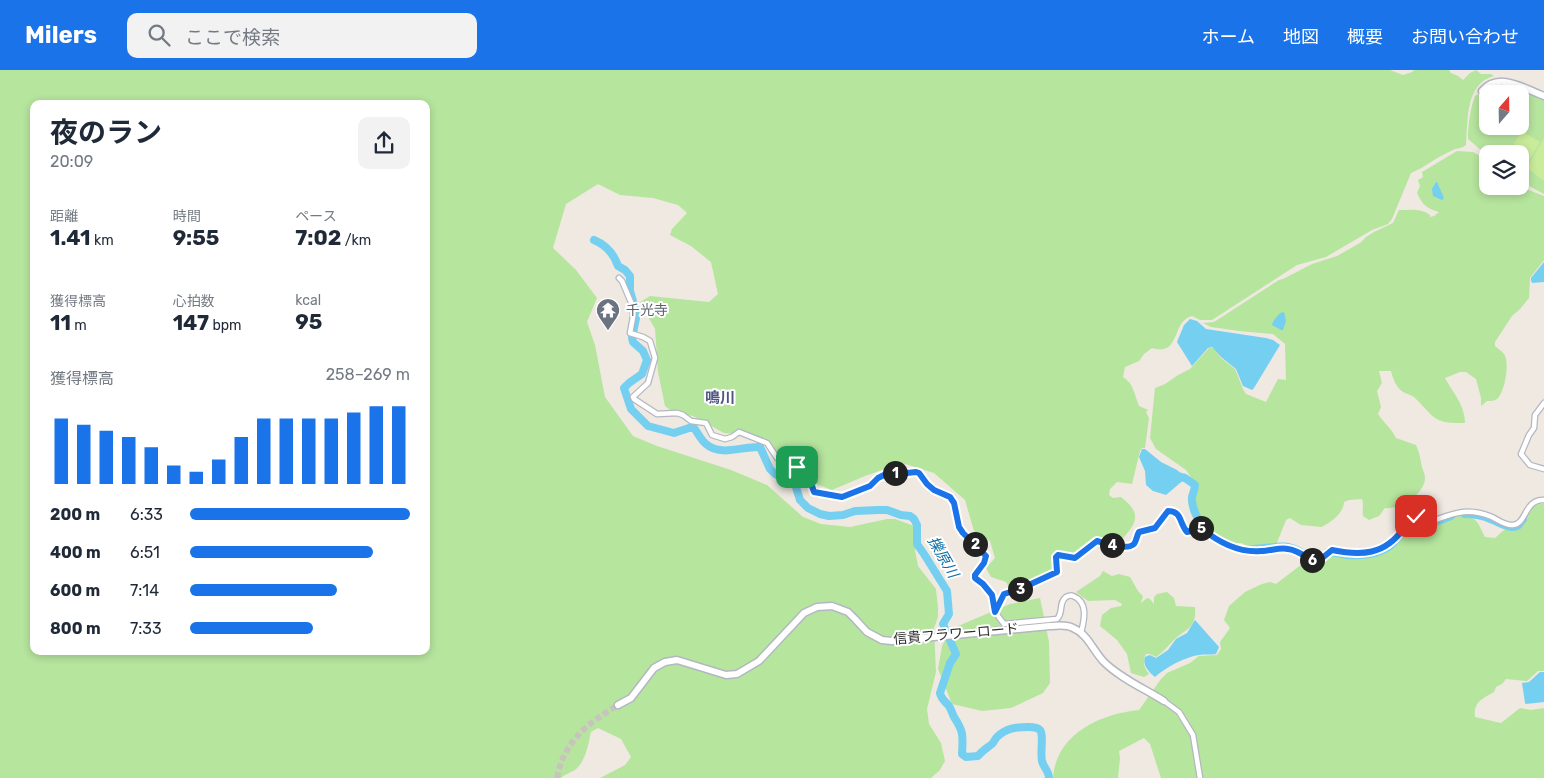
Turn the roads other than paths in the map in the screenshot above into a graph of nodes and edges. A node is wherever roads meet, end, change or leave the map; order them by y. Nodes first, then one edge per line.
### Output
1 (1490, 85) edge
2 (1516, 85) edge
3 (1529, 90) edge
4 (1544, 96) edge
5 (619, 278) dead end
6 (1544, 403) edge
7 (1544, 469) edge
8 (1544, 500) edge
9 (995, 612) junction
10 (1081, 633) junction
11 (1164, 701) joint
12 (618, 705) tunnel mouth
13 (1200, 778) edge

1 - 2 street
3 - 4 street
5 - 9 street
6 - 7 street
8 - 9 street
9 - 10 street
10 - 11 street
10 - 12 street, 信貴フラワーロード
11 - 13 street

